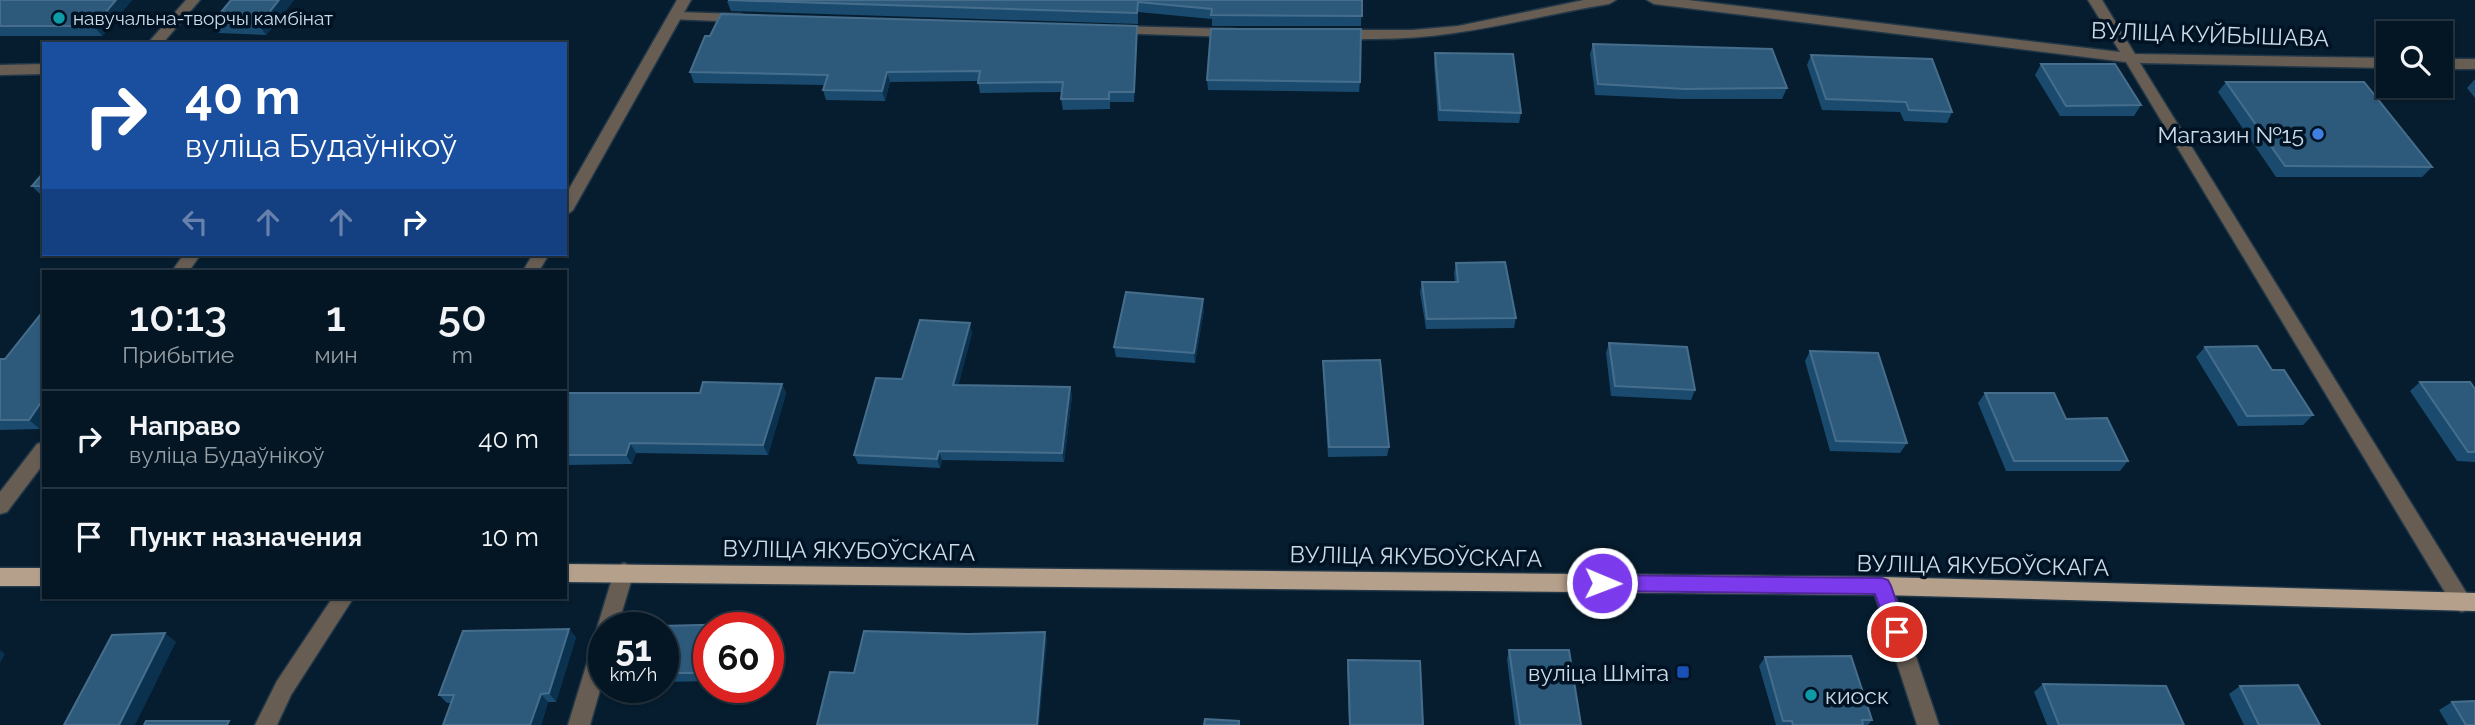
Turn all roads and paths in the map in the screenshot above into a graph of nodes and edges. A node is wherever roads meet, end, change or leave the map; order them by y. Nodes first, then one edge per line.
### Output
1 (193, 0) edge
2 (684, 0) edge
3 (1609, 0) edge
4 (1654, 0) edge
5 (2095, 0) edge
6 (676, 16) junction
7 (759, 18) edge
8 (1107, 29) edge
9 (1246, 33) edge
10 (1328, 34) edge
11 (155, 42) edge
12 (2129, 58) junction
13 (2376, 63) edge
14 (2453, 64) edge
15 (2475, 64) edge
16 (0, 69) edge
17 (42, 69) edge
18 (567, 207) edge
19 (191, 256) edge
20 (181, 270) edge
21 (42, 452) edge
22 (0, 506) edge
23 (624, 572) junction
24 (567, 573) edge
25 (0, 577) edge
26 (42, 577) edge
27 (1882, 586) junction
28 (343, 599) edge
29 (2469, 603) edge
30 (612, 612) edge
31 (588, 694) edge
32 (266, 725) edge
33 (579, 725) edge
34 (1928, 725) edge

1 - 11 street
2 - 6 street
3 - 10 street
4 - 12 street, ВУЛІЦА КУЙБЫШАВА
5 - 12 street
6 - 7 street
6 - 18 street
8 - 9 street
12 - 13 street, ВУЛІЦА КУЙБЫШАВА
12 - 29 street
14 - 15 street
16 - 17 street
19 - 20 street
21 - 22 street
23 - 24 main road, ВУЛІЦА ЯКУБОЎСКАГА
23 - 27 main road, ВУЛІЦА ЯКУБОЎСКАГА
23 - 30 street
25 - 26 main road
27 - 29 main road, ВУЛІЦА ЯКУБОЎСКАГА
27 - 34 street
28 - 32 street
31 - 33 street

